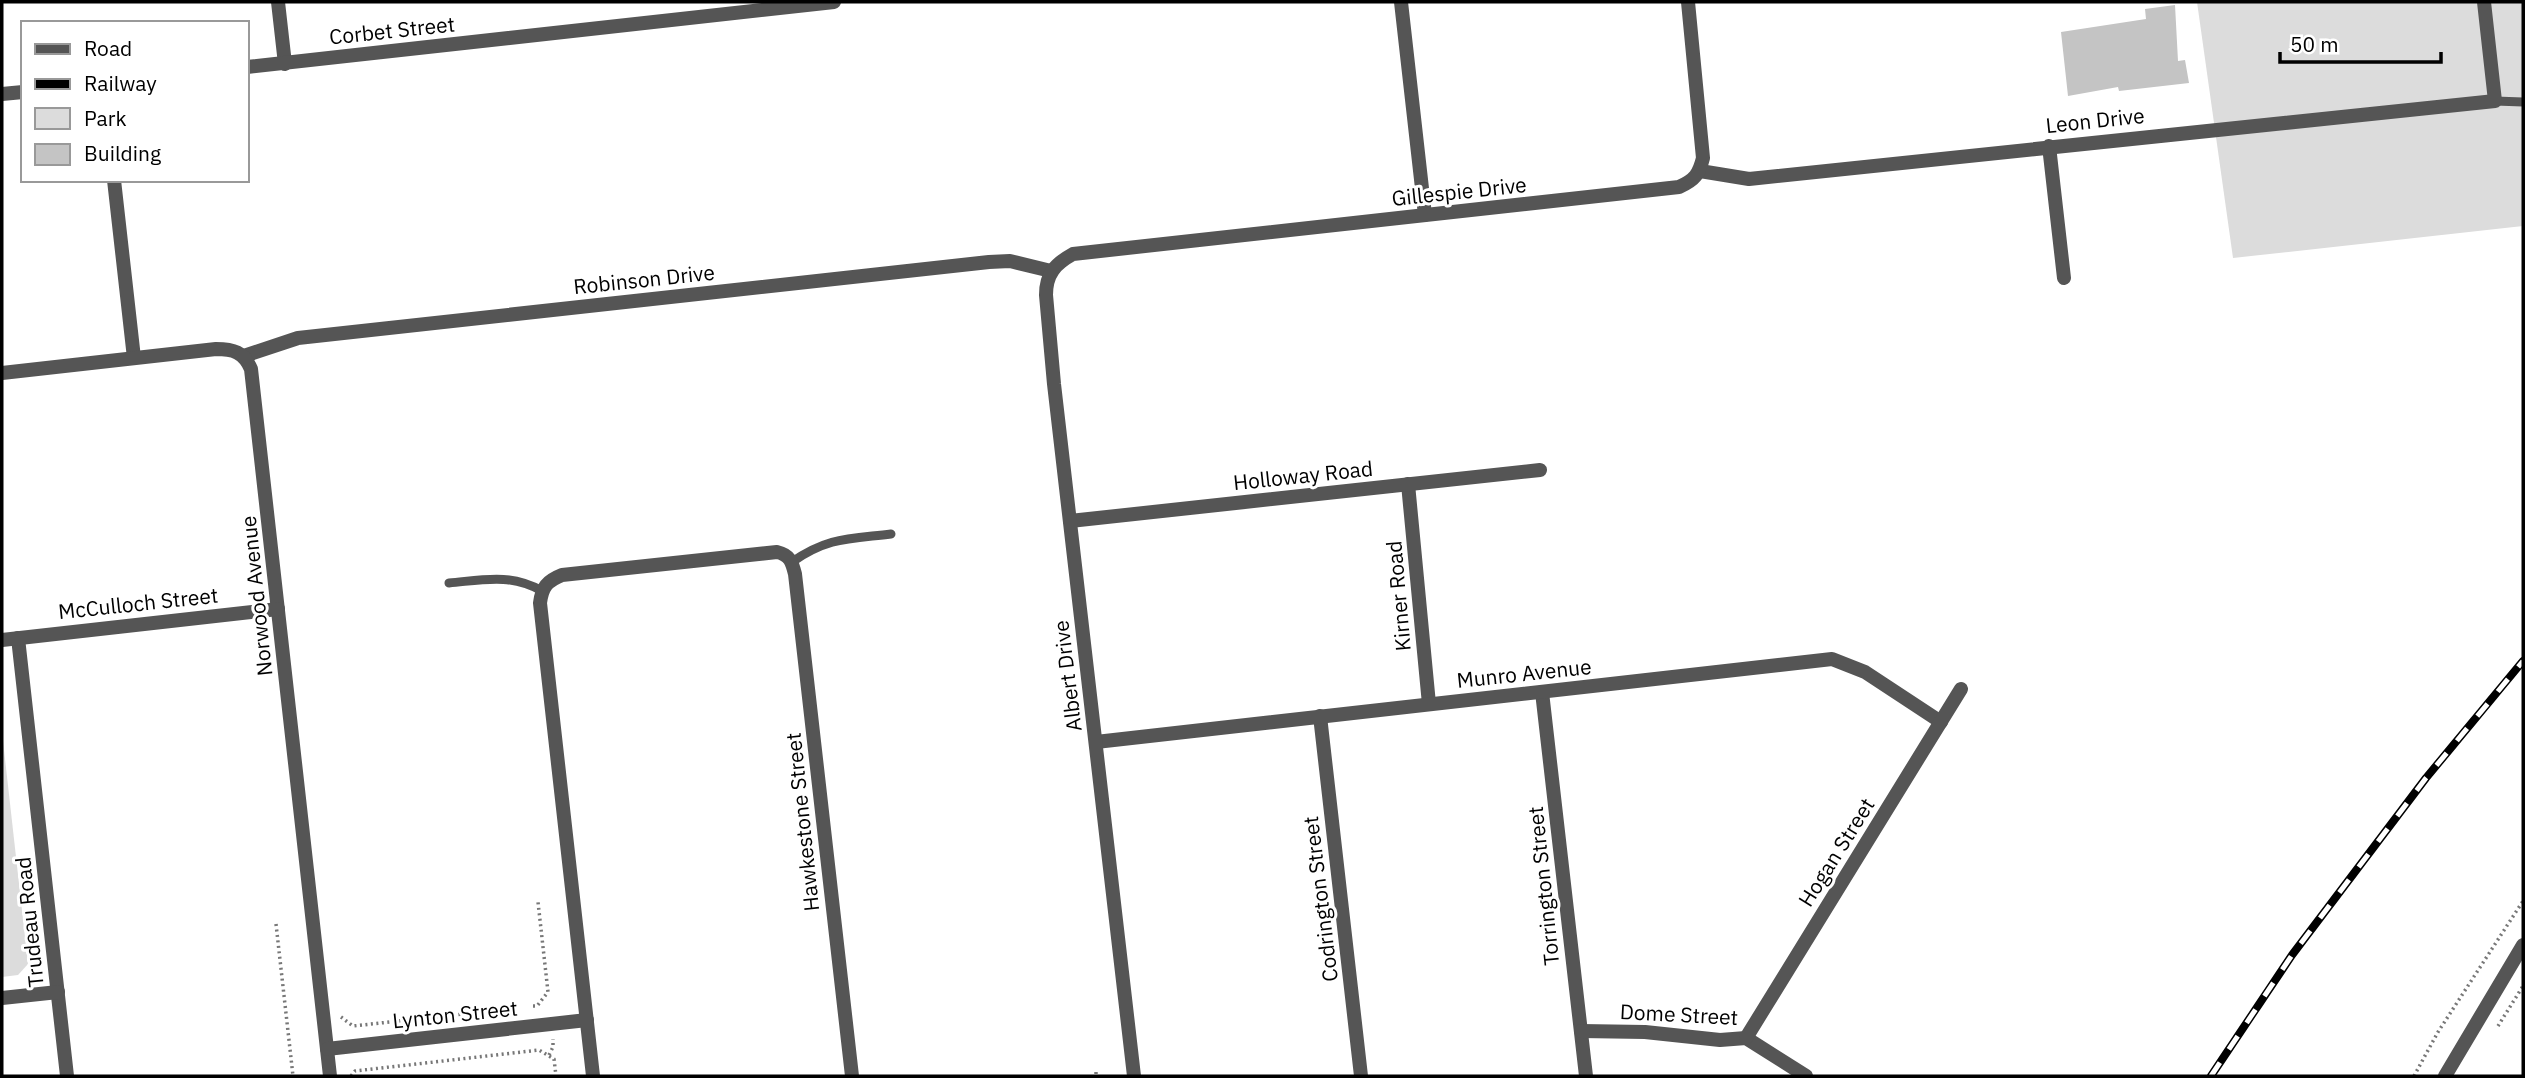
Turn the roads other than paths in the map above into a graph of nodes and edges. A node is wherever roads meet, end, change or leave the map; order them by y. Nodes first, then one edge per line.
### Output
1 (278, 2) edge
2 (834, 2) edge
3 (1401, 2) edge
4 (1688, 2) edge
5 (2484, 2) edge
6 (285, 64) junction
7 (248, 67) edge
8 (21, 92) edge
9 (2, 94) edge
10 (2494, 101) junction
11 (2523, 102) edge
12 (2049, 146) junction
13 (1700, 171) junction
14 (114, 182) edge
15 (1425, 215) junction
16 (1051, 271) junction
17 (2064, 278) dead end
18 (244, 356) junction
19 (134, 358) junction
20 (2, 373) edge
21 (1540, 470) dead end
22 (1408, 484) junction
23 (1070, 521) junction
24 (891, 534) dead end
25 (792, 562) junction
26 (449, 583) dead end
27 (542, 591) junction
28 (278, 609) junction
29 (18, 638) junction
30 (2, 640) edge
31 (1961, 689) dead end
32 (1542, 692) junction
33 (1429, 704) junction
34 (1320, 716) junction
35 (1941, 722) junction
36 (1096, 742) junction
37 (2523, 945) edge
38 (58, 992) junction
39 (2, 998) edge
40 (587, 1020) junction
41 (1581, 1031) junction
42 (1746, 1038) junction
43 (327, 1049) junction
44 (67, 1076) edge
45 (330, 1076) edge
46 (593, 1076) edge
47 (852, 1076) edge
48 (1134, 1076) edge
49 (1361, 1076) edge
50 (1586, 1076) edge
51 (1807, 1076) edge
52 (2445, 1076) edge

1 - 6 street
2 - 6 street, Corbet Street
3 - 15 street
4 - 13 street
5 - 10 street
6 - 7 street, Corbet Street
8 - 9 street
10 - 11 lane, Leon Drive
10 - 12 street, Leon Drive
12 - 13 street, Leon Drive
12 - 17 street
13 - 15 street, Gillespie Drive
14 - 19 street
15 - 16 street, Gillespie Drive
16 - 18 street, Robinson Drive
16 - 23 street, Albert Drive
18 - 19 street
18 - 28 street, Norwood Avenue
19 - 20 street
21 - 22 street, Holloway Road
22 - 23 street, Holloway Road
22 - 33 street, Kirner Road
23 - 36 street, Albert Drive
24 - 25 lane
25 - 27 street
25 - 47 street, Hawkestone Street
26 - 27 lane
27 - 40 street
28 - 29 street, McCulloch Street
28 - 43 street, Norwood Avenue
29 - 30 street, McCulloch Street
29 - 38 street, Trudeau Road
31 - 35 street, Hogan Street
32 - 33 street, Munro Avenue
32 - 35 street, Munro Avenue
32 - 41 street, Torrington Street
33 - 34 street, Munro Avenue
34 - 36 street, Munro Avenue
34 - 49 street, Codrington Street
35 - 42 street, Hogan Street
36 - 48 street, Albert Drive
37 - 52 street
38 - 39 street
38 - 44 street, Trudeau Road
40 - 43 street, Lynton Street
40 - 46 street
41 - 42 street, Dome Street
41 - 50 street, Torrington Street
42 - 51 street, Dome Street
43 - 45 street, Norwood Avenue

